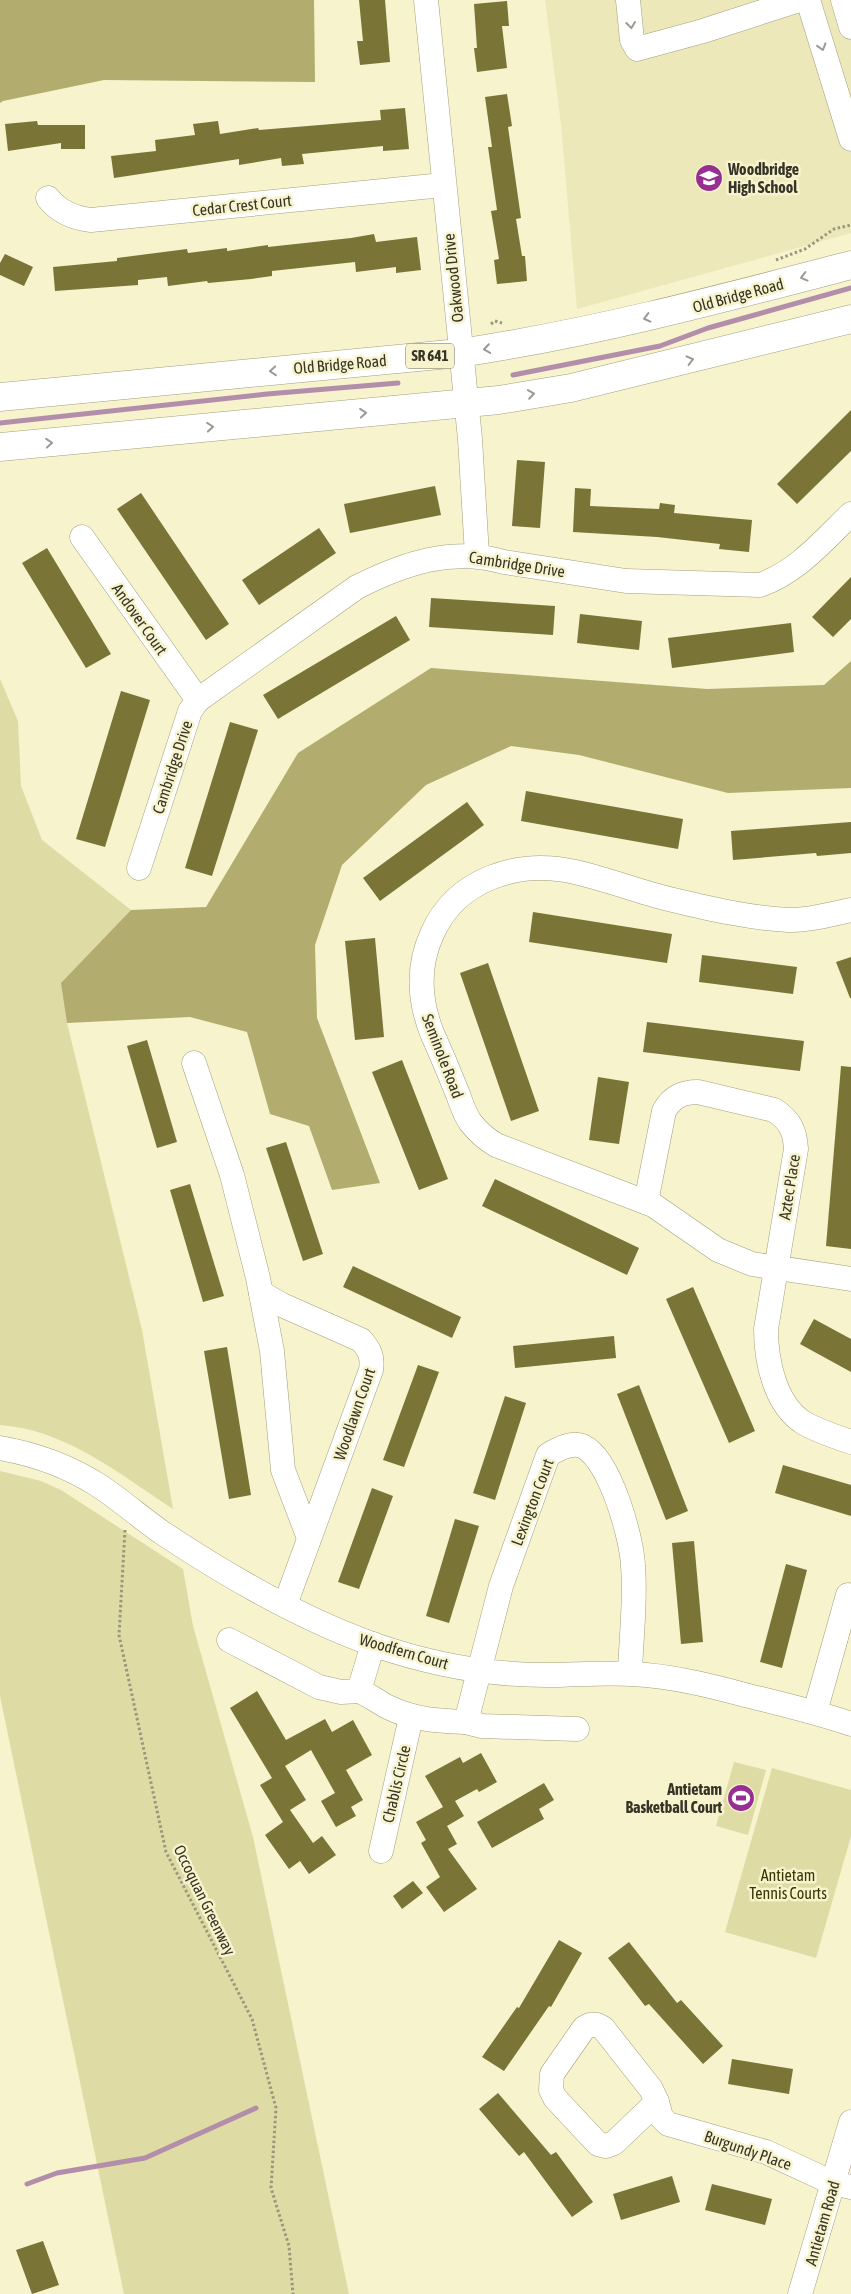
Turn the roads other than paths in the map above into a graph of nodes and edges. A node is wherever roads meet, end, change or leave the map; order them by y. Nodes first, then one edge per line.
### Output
1 (426, 0) edge
2 (628, 0) edge
3 (799, 0) edge
4 (808, 0) edge
5 (842, 0) edge
6 (851, 27) edge
7 (851, 139) edge
8 (443, 185) junction
9 (48, 198) dead end
10 (851, 265) edge
11 (851, 319) edge
12 (460, 353) junction
13 (0, 397) edge
14 (466, 404) junction
15 (0, 447) edge
16 (851, 514) edge
17 (82, 537) dead end
18 (477, 555) junction
19 (198, 700) junction
20 (139, 868) dead end
21 (851, 910) edge
22 (194, 1063) dead end
23 (646, 1202) junction
24 (776, 1268) junction
25 (851, 1279) edge
26 (261, 1293) junction
27 (851, 1442) edge
28 (0, 1448) edge
29 (309, 1538) junction
30 (848, 1595) dead end
31 (285, 1605) junction
32 (230, 1640) dead end
33 (373, 1644) junction
34 (479, 1670) junction
35 (630, 1673) junction
36 (359, 1691) junction
37 (815, 1712) junction
38 (411, 1717) junction
39 (466, 1722) junction
40 (851, 1724) edge
41 (578, 1729) dead end
42 (381, 1851) dead end
43 (657, 2102) junction
44 (851, 2122) edge
45 (842, 2185) edge
46 (800, 2294) edge

1 - 8 street, Oakwood Drive
2 -> 3 street
4 -> 7 street
5 - 6 street
8 - 9 street, Cedar Crest Court
8 - 12 street, Oakwood Drive
10 -> 12 main road, Old Bridge Road / SR 641
14 -> 11 main road
12 -> 13 main road, Old Bridge Road / SR 641
12 - 14 street, Oakwood Drive
15 -> 14 main road
14 - 18 street, Oakwood Drive
16 - 18 street, Cambridge Drive
17 - 19 street, Andover Court
18 - 19 street, Cambridge Drive
19 - 20 street, Cambridge Drive
21 - 23 street, Seminole Road
22 - 26 street
23 - 24 street, Seminole Road
23 - 24 street, Aztec Place
24 - 25 street, Seminole Road
24 - 27 street, Aztec Place
26 - 29 street
26 - 29 street, Woodlawn Court
28 - 31 street, Woodfern Court
29 - 31 street, Woodlawn Court
30 - 37 street
31 - 33 street, Woodfern Court
32 - 36 street
33 - 34 street, Woodfern Court
33 - 36 street
34 - 35 street, Woodfern Court
34 - 35 street, Lexington Court
34 - 39 street
35 - 37 street, Woodfern Court
36 - 38 street
37 - 40 street, Woodfern Court
38 - 39 street
38 - 42 street, Chablis Circle
39 - 41 street
43 - 43 street, Burgundy Place
43 - 45 street, Burgundy Place
44 - 45 street, Antietam Road
45 - 46 street, Antietam Road

